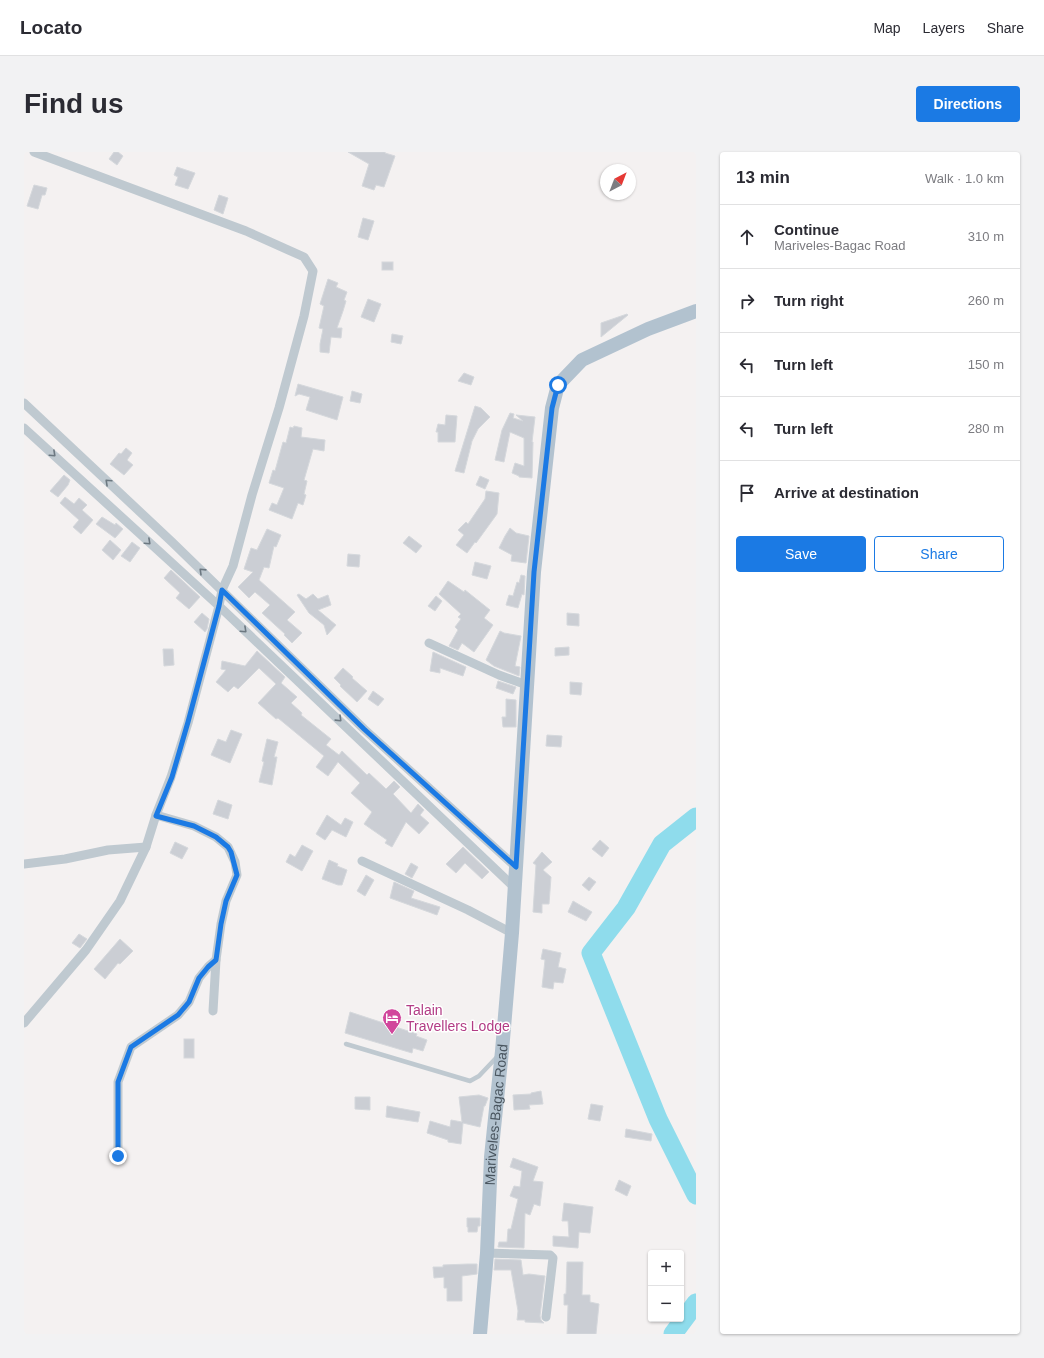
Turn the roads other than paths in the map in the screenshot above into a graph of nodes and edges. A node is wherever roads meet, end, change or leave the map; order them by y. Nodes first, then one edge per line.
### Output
1 (34, 152) edge
2 (696, 311) edge
3 (24, 403) edge
4 (24, 428) edge
5 (222, 590) junction
6 (219, 606) junction
7 (429, 643) dead end
8 (527, 685) junction
9 (156, 816) junction
10 (146, 847) junction
11 (362, 861) dead end
12 (24, 864) edge
13 (516, 867) junction
14 (514, 887) junction
15 (512, 933) junction
16 (216, 960) junction
17 (213, 1012) dead end
18 (24, 1023) edge
19 (346, 1044) dead end
20 (502, 1051) junction
21 (118, 1156) dead end
22 (487, 1253) junction
23 (546, 1316) dead end
24 (480, 1334) edge

1 - 5 street
2 - 8 main road, Mariveles-Bagac Road
5 -> 3 street
4 -> 6 street
5 - 6 street
5 - 13 street
6 - 9 street
6 -> 14 street
7 - 8 street
8 - 13 main road, Mariveles-Bagac Road
9 - 10 street
9 - 16 street
10 - 12 street
10 - 18 street
11 - 15 street
13 - 14 main road, Mariveles-Bagac Road
14 - 15 main road, Mariveles-Bagac Road
15 - 20 main road, Mariveles-Bagac Road
16 - 17 street
16 - 21 street
19 - 20 lane
20 - 22 main road, Mariveles-Bagac Road
22 - 23 street
22 - 24 main road, Mariveles-Bagac Road

